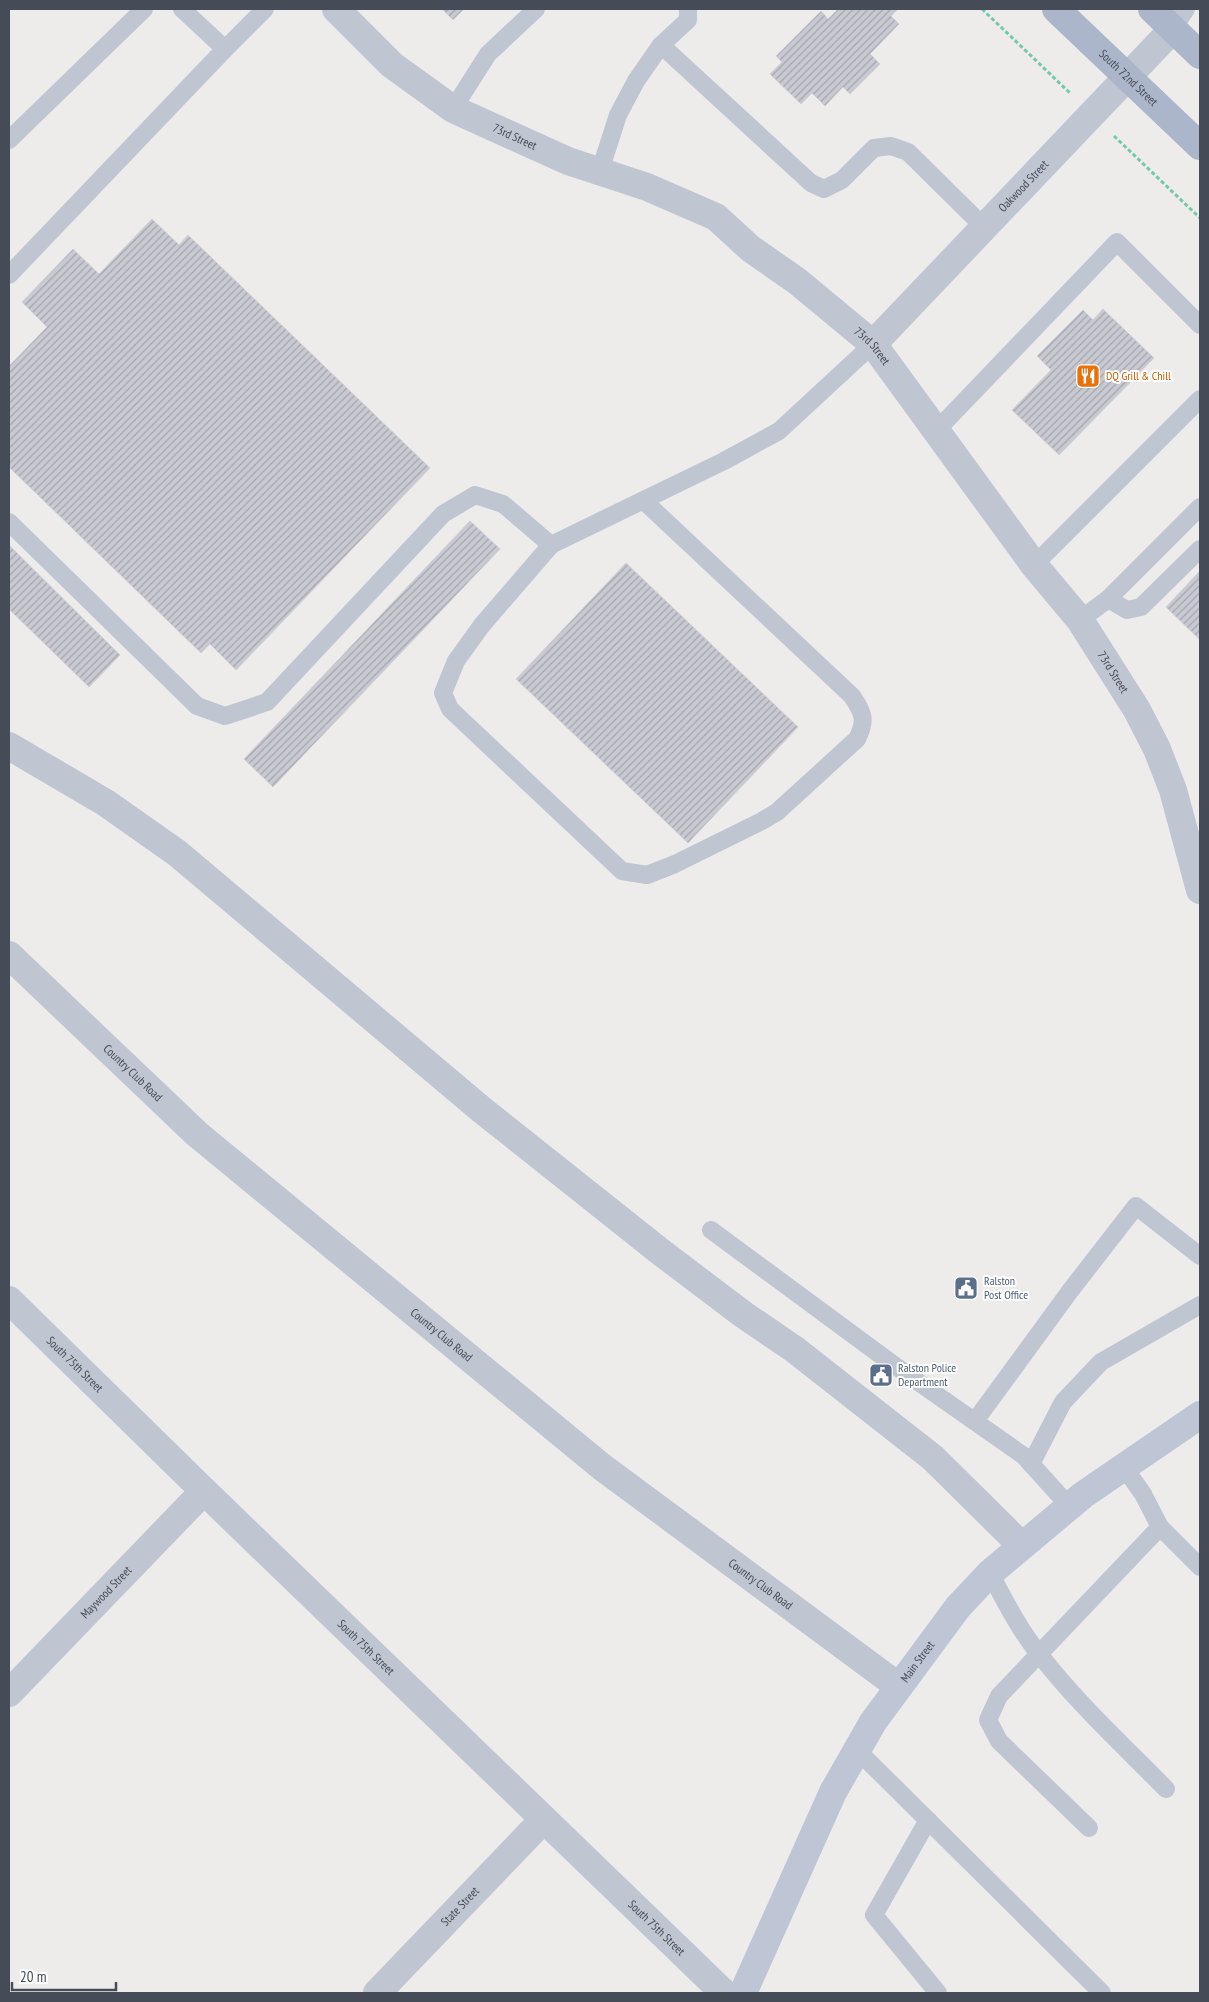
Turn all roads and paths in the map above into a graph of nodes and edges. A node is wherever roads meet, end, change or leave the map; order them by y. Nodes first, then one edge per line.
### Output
1 (144, 9) edge
2 (182, 9) edge
3 (264, 9) edge
4 (336, 9) edge
5 (536, 9) edge
6 (688, 9) edge
7 (1056, 9) edge
8 (1152, 9) edge
9 (1180, 19) edge
10 (661, 45) junction
11 (225, 49) junction
12 (1200, 56) edge
13 (1127, 76) junction
14 (453, 109) junction
15 (9, 140) edge
16 (1200, 146) edge
17 (600, 171) junction
18 (984, 227) junction
19 (9, 275) edge
20 (1200, 325) edge
21 (873, 344) junction
22 (1200, 399) edge
23 (936, 431) junction
24 (644, 501) junction
25 (1200, 506) edge
26 (9, 522) edge
27 (551, 545) junction
28 (1200, 549) edge
29 (1034, 565) junction
30 (1108, 600) junction
31 (1080, 620) junction
32 (9, 746) edge
33 (1196, 864) edge
34 (1200, 890) edge
35 (9, 956) edge
36 (711, 1230) dead end
37 (1200, 1256) edge
38 (9, 1300) edge
39 (1200, 1305) edge
40 (1200, 1415) edge
41 (975, 1421) junction
42 (1031, 1464) junction
43 (1124, 1467) junction
44 (204, 1492) junction
45 (1069, 1506) junction
46 (1160, 1527) junction
47 (1022, 1546) junction
48 (1200, 1567) edge
49 (990, 1574) junction
50 (1039, 1655) junction
51 (898, 1686) junction
52 (9, 1693) edge
53 (857, 1750) junction
54 (1166, 1789) dead end
55 (544, 1819) junction
56 (928, 1820) junction
57 (1089, 1828) dead end
58 (377, 1993) edge
59 (724, 1993) edge
60 (742, 1993) edge
61 (938, 1993) edge
62 (1102, 1993) edge

1 - 15 lane
2 - 11 lane
3 - 11 lane
4 - 14 street, 73rd Street
5 - 14 lane
6 - 10 lane
7 - 13 main road, South 72nd Street
8 - 9 main road
9 - 12 main road
9 - 13 street, Oakwood Street
10 - 17 lane
10 - 18 lane
11 - 19 lane
13 - 16 main road, South 72nd Street
13 - 18 street, Oakwood Street
14 - 17 street, 73rd Street
17 - 21 street, 73rd Street
18 - 21 street, Oakwood Street
20 - 23 lane
21 - 23 street, 73rd Street
21 - 24 lane
22 - 29 lane
23 - 29 street, 73rd Street
24 - 27 lane
24 - 27 lane
25 - 30 lane
26 - 27 lane
28 - 30 lane
29 - 31 street, 73rd Street
30 - 31 lane
31 - 33 street, 73rd Street
32 - 47 street
33 - 34 street, 73rd Street
35 - 51 street, Country Club Road
36 - 41 lane
37 - 41 lane
38 - 44 street, South 75th Street
39 - 42 lane
40 - 43 main road, Main Street
41 - 42 lane
42 - 45 lane
43 - 45 main road, Main Street
43 - 46 lane
44 - 52 street, Maywood Street
44 - 55 street, South 75th Street
45 - 47 main road, Main Street
46 - 48 lane
46 - 50 lane
47 - 49 main road, Main Street
49 - 50 lane
49 - 51 main road, Main Street
50 - 54 lane
50 - 57 lane
51 - 53 main road, Main Street
53 - 56 lane
53 - 60 main road, Main Street
55 - 58 street, State Street
55 - 59 street, South 75th Street
56 - 61 lane
56 - 62 lane

